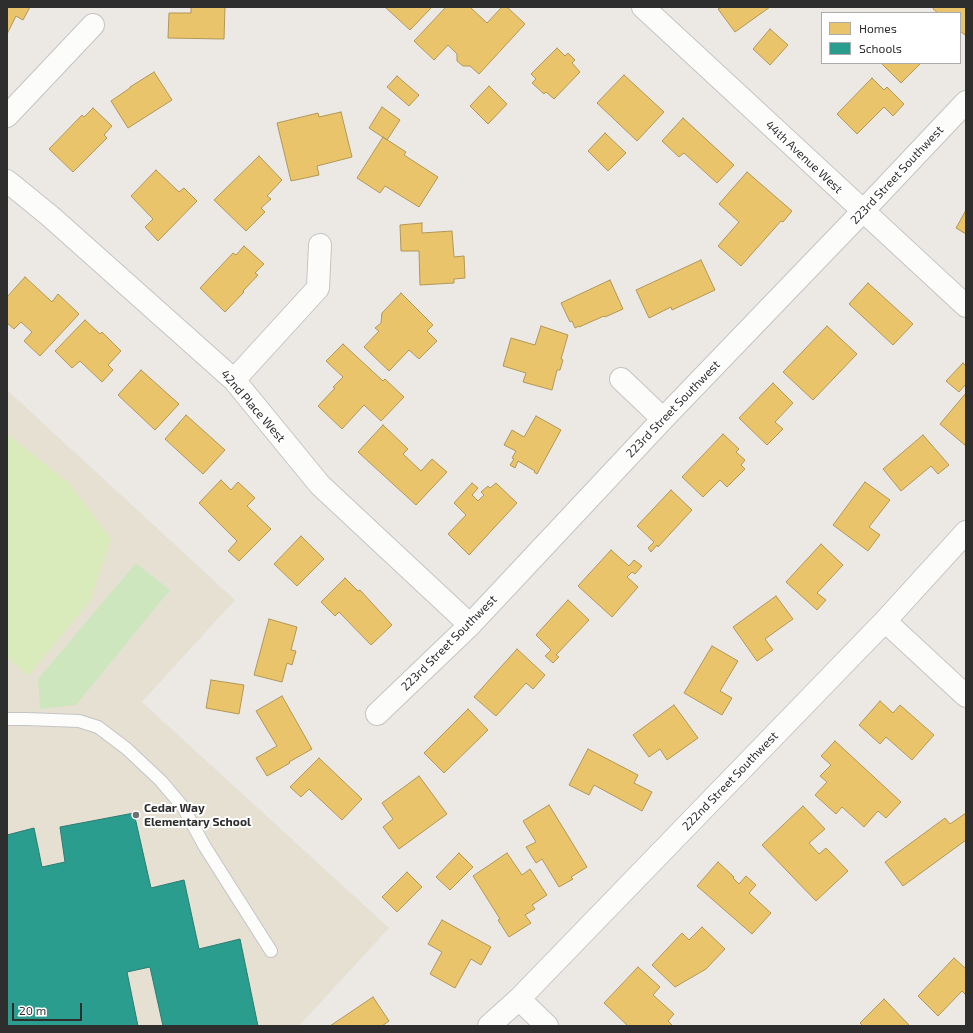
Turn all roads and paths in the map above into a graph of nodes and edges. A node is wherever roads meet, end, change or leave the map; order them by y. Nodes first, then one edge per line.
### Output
1 (643, 7) edge
2 (93, 25) dead end
3 (966, 102) edge
4 (7, 116) edge
5 (7, 182) edge
6 (863, 211) junction
7 (320, 245) dead end
8 (966, 306) edge
9 (620, 379) dead end
10 (234, 380) junction
11 (663, 419) junction
12 (966, 532) edge
13 (885, 621) junction
14 (470, 625) junction
15 (966, 696) edge
16 (377, 714) dead end
17 (7, 719) edge
18 (271, 951) dead end
19 (519, 999) junction
20 (489, 1026) edge
21 (547, 1026) edge

1 - 6 street, 44th Avenue West
2 - 4 street
3 - 6 street, 223rd Street Southwest
5 - 10 street, 42nd Place West
6 - 8 street, 44th Avenue West
6 - 11 street, 223rd Street Southwest
7 - 10 street
9 - 11 street
10 - 14 street, 42nd Place West
11 - 14 street, 223rd Street Southwest
12 - 13 street, 222nd Street Southwest
13 - 15 street
13 - 19 street, 222nd Street Southwest
14 - 16 street, 223rd Street Southwest
17 - 18 lane
19 - 20 street, 222nd Street Southwest
19 - 21 street

